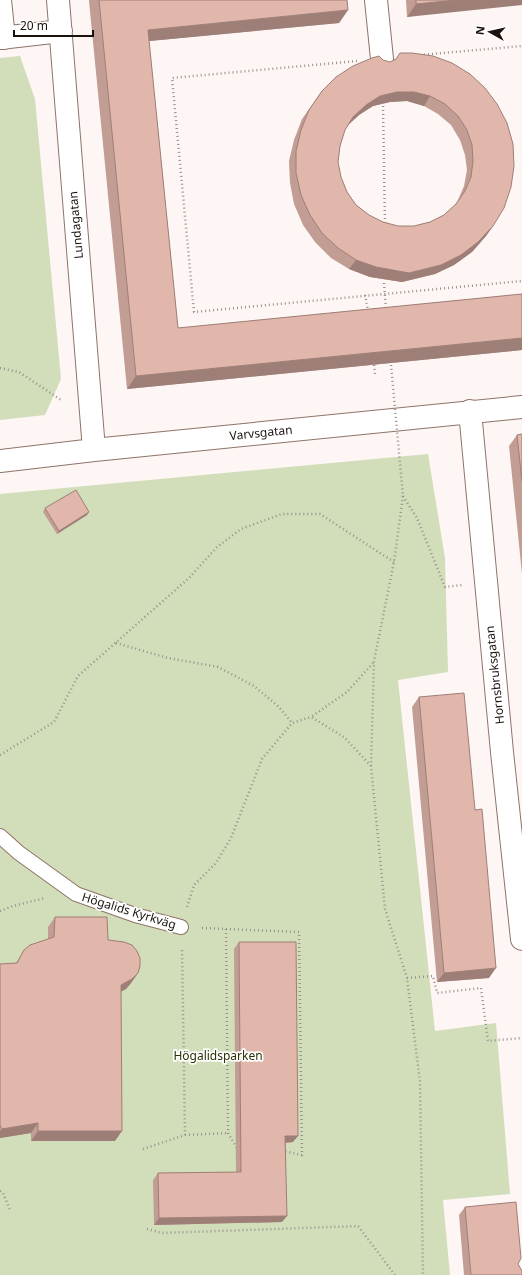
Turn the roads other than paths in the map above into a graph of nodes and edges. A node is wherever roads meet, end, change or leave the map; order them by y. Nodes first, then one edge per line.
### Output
1 (0, 0) edge
2 (58, 0) edge
3 (376, 0) edge
4 (61, 31) junction
5 (2, 38) edge
6 (382, 58) edge
7 (522, 407) edge
8 (470, 411) junction
9 (94, 450) junction
10 (0, 462) edge
11 (0, 836) edge
12 (181, 927) road end
13 (522, 939) edge

1 - 5 street
2 - 4 street, Lundagatan
3 - 6 street
4 - 5 street
4 - 9 street, Lundagatan
7 - 8 street, Varvsgatan
8 - 9 street, Varvsgatan
8 - 13 street, Hornsbruksgatan
9 - 10 street, Varvsgatan
11 - 12 lane, Högalids Kyrkväg

